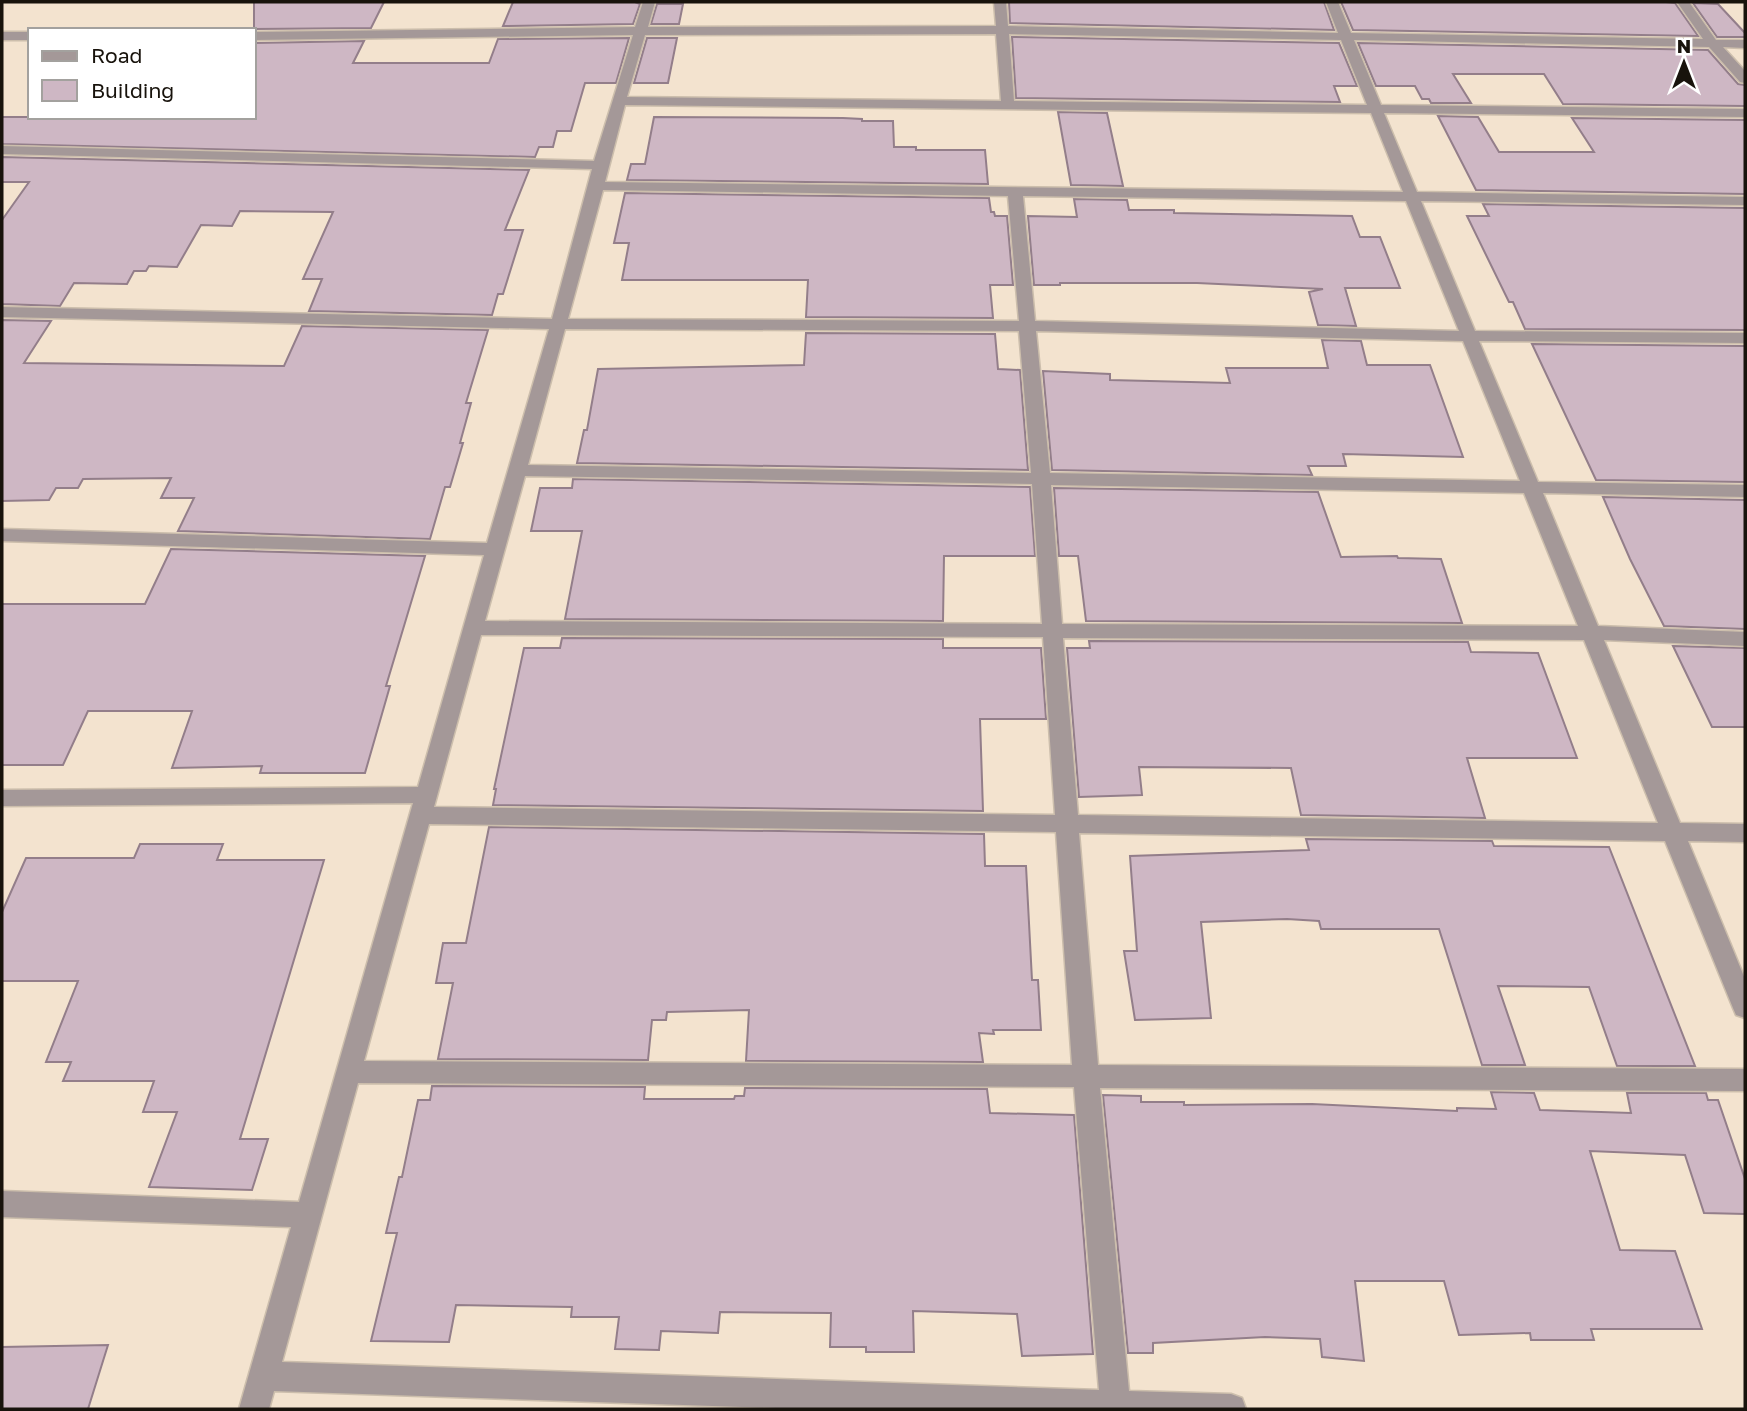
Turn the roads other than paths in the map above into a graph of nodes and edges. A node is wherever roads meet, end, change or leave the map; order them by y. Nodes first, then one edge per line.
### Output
1 (649, 2) edge
2 (1000, 2) edge
3 (1332, 2) edge
4 (1683, 2) edge
5 (1003, 30) junction
6 (641, 31) junction
7 (2, 36) edge
8 (28, 36) edge
9 (256, 36) edge
10 (1347, 38) junction
11 (1713, 44) junction
12 (1745, 44) edge
13 (1745, 79) edge
14 (621, 102) junction
15 (1008, 106) junction
16 (1377, 110) junction
17 (1745, 113) edge
18 (2, 150) edge
19 (599, 175) junction
20 (1015, 192) junction
21 (1412, 197) junction
22 (1745, 201) edge
23 (2, 312) edge
24 (558, 324) junction
25 (1027, 326) junction
26 (1469, 336) junction
27 (1745, 338) edge
28 (517, 470) junction
29 (1041, 478) junction
30 (1531, 487) junction
31 (1745, 491) edge
32 (2, 535) edge
33 (493, 549) junction
34 (473, 628) junction
35 (1053, 631) junction
36 (1592, 634) junction
37 (1745, 639) edge
38 (2, 798) edge
39 (423, 805) junction
40 (1068, 824) junction
41 (1673, 832) junction
42 (1745, 833) edge
43 (1745, 1008) edge
44 (349, 1072) junction
45 (1086, 1076) junction
46 (1745, 1080) edge
47 (2, 1204) edge
48 (308, 1215) junction
49 (263, 1376) junction
50 (1116, 1407) edge
51 (254, 1409) edge
52 (1231, 1409) edge

1 - 6 street
2 - 5 street
3 - 10 street
4 - 11 street
5 - 6 street
5 - 10 street
5 - 15 street
6 - 9 street
6 - 14 street
7 - 8 street
10 - 11 street
10 - 16 street
11 - 12 street
11 - 13 street
14 - 15 street
14 - 19 street
15 - 16 street
16 - 17 street
16 - 21 street
18 - 19 street
19 - 20 street
19 - 24 street
20 - 21 street
20 - 25 street
21 - 22 street
21 - 26 street
23 - 24 street
24 - 25 street
24 - 28 street
25 - 26 street
25 - 29 street
26 - 27 street
26 - 30 street
28 - 29 street
28 - 33 street
29 - 30 street
29 - 35 street
30 - 31 street
30 - 36 street
32 - 33 street
33 - 34 street
34 - 35 street
34 - 39 street
35 - 36 street
35 - 40 street
36 - 37 street
36 - 41 street
38 - 39 street
39 - 40 street
39 - 44 street
40 - 41 street
40 - 45 street
41 - 42 street
41 - 43 street
44 - 45 street
44 - 48 street
45 - 46 street
45 - 50 street
47 - 48 street
48 - 49 street
49 - 50 street
49 - 51 street
50 - 52 street

